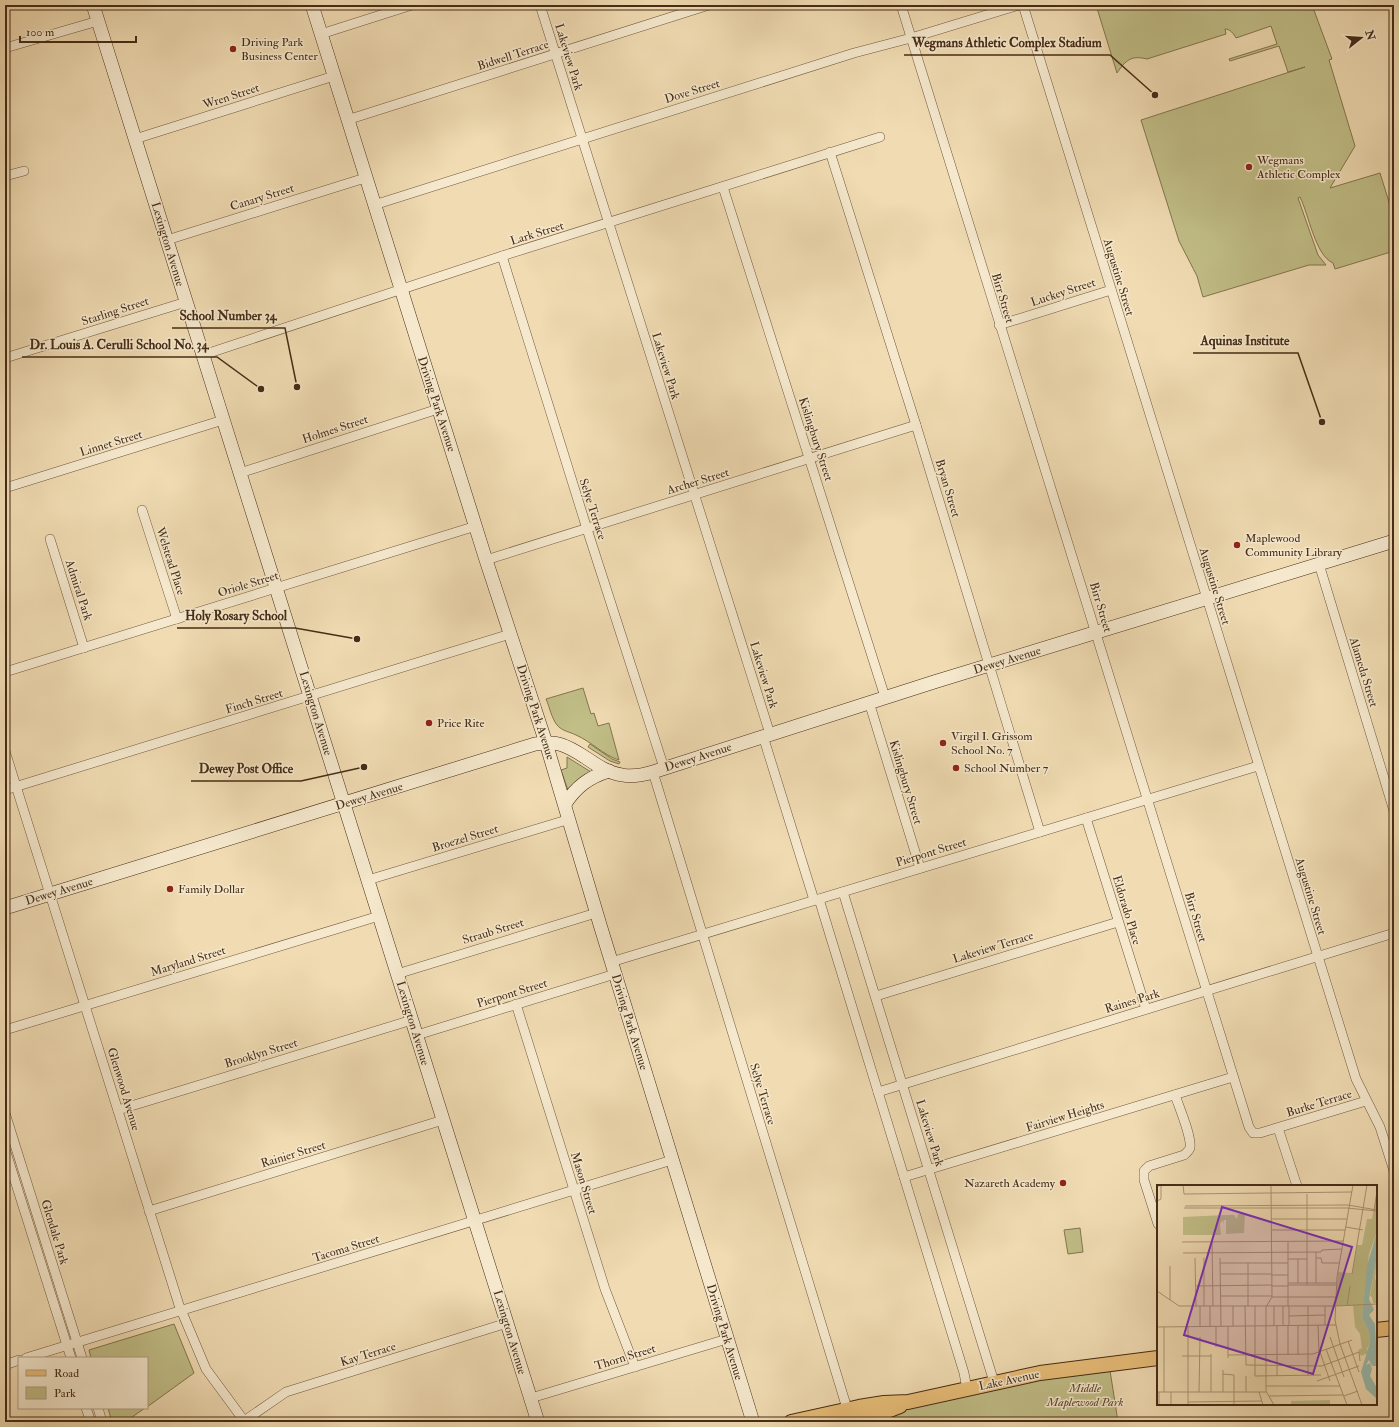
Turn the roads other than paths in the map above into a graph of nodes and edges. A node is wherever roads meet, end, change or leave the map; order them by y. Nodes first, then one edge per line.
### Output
1 (93, 5) edge
2 (312, 5) edge
3 (412, 5) edge
4 (540, 5) edge
5 (709, 5) edge
6 (901, 5) edge
7 (1021, 5) edge
8 (98, 21) junction
9 (321, 34) junction
10 (911, 38) junction
11 (5, 48) edge
12 (556, 54) junction
13 (334, 76) junction
14 (347, 120) junction
15 (880, 137) dead end
16 (582, 138) junction
17 (135, 139) junction
18 (830, 152) junction
19 (24, 170) dead end
20 (5, 176) edge
21 (365, 178) junction
22 (723, 187) junction
23 (374, 205) junction
24 (609, 223) junction
25 (167, 240) junction
26 (502, 256) junction
27 (401, 290) junction
28 (1110, 290) junction
29 (186, 302) junction
30 (999, 325) junction
31 (203, 355) junction
32 (5, 358) edge
33 (438, 409) junction
34 (223, 420) junction
35 (916, 425) junction
36 (809, 459) junction
37 (240, 473) junction
38 (5, 488) edge
39 (694, 495) junction
40 (142, 510) dead end
41 (476, 526) junction
42 (587, 529) junction
43 (50, 539) dead end
44 (1394, 541) edge
45 (486, 560) junction
46 (1319, 564) junction
47 (277, 588) junction
48 (1206, 598) junction
49 (177, 619) junction
50 (1096, 632) junction
51 (510, 634) junction
52 (84, 648) junction
53 (990, 665) junction
54 (5, 672) edge
55 (310, 696) junction
56 (885, 697) junction
57 (869, 702) junction
58 (766, 735) junction
59 (546, 743) junction
60 (5, 751) edge
61 (1258, 766) junction
62 (658, 770) junction
63 (609, 771) junction
64 (16, 786) junction
65 (5, 790) edge
66 (1147, 800) junction
67 (344, 804) junction
68 (565, 804) junction
69 (1394, 811) edge
70 (1086, 818) junction
71 (570, 819) junction
72 (1040, 832) junction
73 (920, 868) junction
74 (368, 880) junction
75 (844, 892) junction
76 (50, 894) junction
77 (816, 900) junction
78 (5, 908) edge
79 (596, 912) junction
80 (379, 916) junction
81 (1118, 922) junction
82 (1394, 933) edge
83 (701, 934) junction
84 (1318, 957) junction
85 (613, 968) junction
86 (397, 974) junction
87 (1206, 991) junction
88 (876, 996) junction
89 (516, 1004) junction
90 (85, 1006) junction
91 (1146, 1009) junction
92 (412, 1020) junction
93 (5, 1030) edge
94 (416, 1035) junction
95 (1233, 1077) junction
96 (903, 1084) junction
97 (878, 1092) junction
98 (1175, 1095) junction
99 (1366, 1101) junction
100 (118, 1110) junction
101 (5, 1113) edge
102 (443, 1120) junction
103 (1278, 1128) junction
104 (5, 1149) edge
105 (672, 1160) junction
106 (929, 1169) junction
107 (1394, 1171) edge
108 (904, 1177) junction
109 (1296, 1185) edge
110 (574, 1190) junction
111 (149, 1211) junction
112 (475, 1221) junction
113 (1157, 1221) edge
114 (181, 1311) junction
115 (507, 1323) junction
116 (1394, 1328) edge
117 (1377, 1330) edge
118 (727, 1339) junction
119 (77, 1342) junction
120 (67, 1346) junction
121 (29, 1357) edge
122 (71, 1357) edge
123 (82, 1357) edge
124 (1157, 1358) edge
125 (18, 1360) edge
126 (5, 1365) edge
127 (635, 1367) junction
128 (994, 1382) junction
129 (968, 1389) junction
130 (530, 1398) junction
131 (86, 1409) edge
132 (98, 1409) edge
133 (850, 1418) edge
134 (91, 1422) edge
135 (102, 1422) edge
136 (244, 1422) edge
137 (538, 1422) edge
138 (753, 1422) edge
139 (792, 1422) edge

1 - 8 street, Lexington Avenue
2 - 9 street, Driving Park Avenue
3 - 9 street
4 - 12 street, Lakeview Park
5 - 12 street, Bidwell Terrace
6 - 10 street, Birr Street
7 - 10 street, Dove Street
7 - 28 street, Augustine Street
8 - 11 street
8 - 17 street, Lexington Avenue
9 - 13 street, Driving Park Avenue
10 - 16 street, Dove Street
10 - 30 street, Birr Street
12 - 14 street, Bidwell Terrace
12 - 16 street, Lakeview Park
13 - 14 street, Driving Park Avenue
13 - 17 street, Wren Street
14 - 21 street, Driving Park Avenue
15 - 18 street, Lark Street
16 - 23 street, Dove Street
16 - 24 street, Lakeview Park
17 - 25 street, Lexington Avenue
18 - 22 street, Lark Street
18 - 35 street, Bryan Street
19 - 20 street
21 - 23 street, Driving Park Avenue
21 - 25 street, Canary Street
22 - 24 street, Lark Street
22 - 36 street, Kislingbury Street
23 - 27 street, Driving Park Avenue
24 - 26 street, Lark Street
24 - 39 street, Lakeview Park
25 - 29 street, Lexington Avenue
26 - 27 street, Lark Street
26 - 42 street, Selye Terrace
27 - 31 street, Lark Street
27 - 33 street, Driving Park Avenue
28 - 30 street, Luckey Street
28 - 48 street, Augustine Street
29 - 31 street, Lexington Avenue
29 - 32 street, Starling Street
30 - 50 street, Birr Street
31 - 34 street, Lexington Avenue
33 - 37 street, Holmes Street
33 - 41 street, Driving Park Avenue
34 - 37 street, Lexington Avenue
34 - 38 street, Linnet Street
35 - 36 street, Archer Street
35 - 53 street, Bryan Street
36 - 39 street, Archer Street
36 - 56 street, Kislingbury Street
37 - 47 street, Lexington Avenue
39 - 42 street, Archer Street
39 - 58 street, Lakeview Park
40 - 49 street, Welstead Place
41 - 45 street, Driving Park Avenue
41 - 47 street, Oriole Street
42 - 45 street, Archer Street
42 - 62 street, Selye Terrace
43 - 52 street, Admiral Park
44 - 46 street, Dewey Avenue
45 - 51 street, Driving Park Avenue
46 - 48 street, Dewey Avenue
46 - 69 street, Alameda Street
47 - 49 street, Oriole Street
47 - 55 street, Lexington Avenue
48 - 50 street, Dewey Avenue
48 - 61 street, Augustine Street
49 - 52 street, Oriole Street
50 - 53 street, Dewey Avenue
50 - 66 street, Birr Street
51 - 55 street, Finch Street
51 - 59 street, Driving Park Avenue
52 - 54 street, Oriole Street
53 - 56 street, Dewey Avenue
53 - 72 street, Bryan Street
55 - 64 street, Finch Street
55 - 67 street, Lexington Avenue
56 - 57 street, Dewey Avenue
57 - 58 street, Dewey Avenue
57 - 73 street, Kislingbury Street
58 - 62 street, Dewey Avenue
58 - 77 street, Lakeview Park
59 - 63 street, Dewey Avenue
59 - 67 street, Dewey Avenue
59 - 68 street, Driving Park Avenue
60 - 64 street, Glenwood Avenue
61 - 66 street, Pierpont Street
61 - 84 street, Augustine Street
62 - 63 street, Dewey Avenue
62 - 83 street, Selye Terrace
63 - 68 street
64 - 65 street, Finch Street
64 - 76 street, Glenwood Avenue
66 - 70 street, Pierpont Street
66 - 87 street, Birr Street
67 - 74 street, Lexington Avenue
67 - 76 street, Dewey Avenue
68 - 71 street, Driving Park Avenue
70 - 72 street, Pierpont Street
70 - 81 street, Eldorado Place
71 - 74 street, Broezel Street
71 - 79 street, Driving Park Avenue
72 - 73 street, Pierpont Street
73 - 75 street, Pierpont Street
74 - 80 street, Lexington Avenue
75 - 77 street, Pierpont Street
75 - 88 street, Lakeview Park
76 - 78 street, Dewey Avenue
76 - 90 street, Glenwood Avenue
77 - 83 street, Pierpont Street
77 - 97 street, Lakeview Park
79 - 85 street, Driving Park Avenue
79 - 86 street, Straub Street
80 - 86 street, Lexington Avenue
80 - 90 street, Maryland Street
81 - 88 street, Lakeview Terrace
81 - 91 street, Eldorado Place
82 - 84 street, Raines Park
83 - 85 street, Pierpont Street
83 - 133 street, Selye Terrace
84 - 87 street, Raines Park
84 - 99 street, Augustine Street
85 - 89 street, Pierpont Street
85 - 105 street, Driving Park Avenue
86 - 92 street, Lexington Avenue
87 - 91 street, Raines Park
87 - 95 street, Birr Street
88 - 96 street, Lakeview Park
89 - 94 street, Pierpont Street
89 - 110 street, Mason Street
90 - 93 street, Maryland Street
90 - 100 street, Glenwood Avenue
91 - 96 street, Raines Park
92 - 94 street, Lexington Avenue
92 - 100 street, Brooklyn Street
94 - 102 street, Lexington Avenue
95 - 98 street, Fairview Heights
95 - 103 street, Birr Street
96 - 97 street, Raines Park
96 - 106 street, Lakeview Park
97 - 108 street, Lakeview Park
98 - 106 street, Fairview Heights
98 - 113 street
99 - 103 street, Burke Terrace
99 - 107 street, Augustine Street
100 - 111 street, Glenwood Avenue
101 - 119 street, Glendale Park
102 - 111 street, Rainier Street
102 - 112 street, Lexington Avenue
103 - 109 street
104 - 120 street, Glendale Park
105 - 110 street, Tacoma Street
105 - 118 street, Driving Park Avenue
106 - 108 street, Fairview Heights
106 - 128 street, Lakeview Park
108 - 129 street, Lakeview Park
110 - 112 street, Tacoma Street
110 - 127 street, Mason Street
111 - 114 street, Glenwood Avenue
112 - 114 street, Tacoma Street
112 - 115 street, Lexington Avenue
114 - 119 street, Tacoma Street
114 - 136 street, Glenwood Avenue
115 - 130 street, Lexington Avenue
115 - 136 street, Kay Terrace
116 - 117 main road
118 - 127 street, Thorn Street
118 - 138 street, Driving Park Avenue
119 - 120 street, Tacoma Street
119 - 123 street, Glendale Park
120 - 121 street, Tacoma Street
120 - 122 street, Glendale Park
124 - 128 main road, Lake Avenue
125 - 126 street
127 - 130 street, Thorn Street
128 - 129 main road, Lake Avenue
129 - 133 main road, Lake Avenue
130 - 137 street, Lexington Avenue
131 - 134 street
132 - 135 street
133 - 139 main road, Lake Avenue

